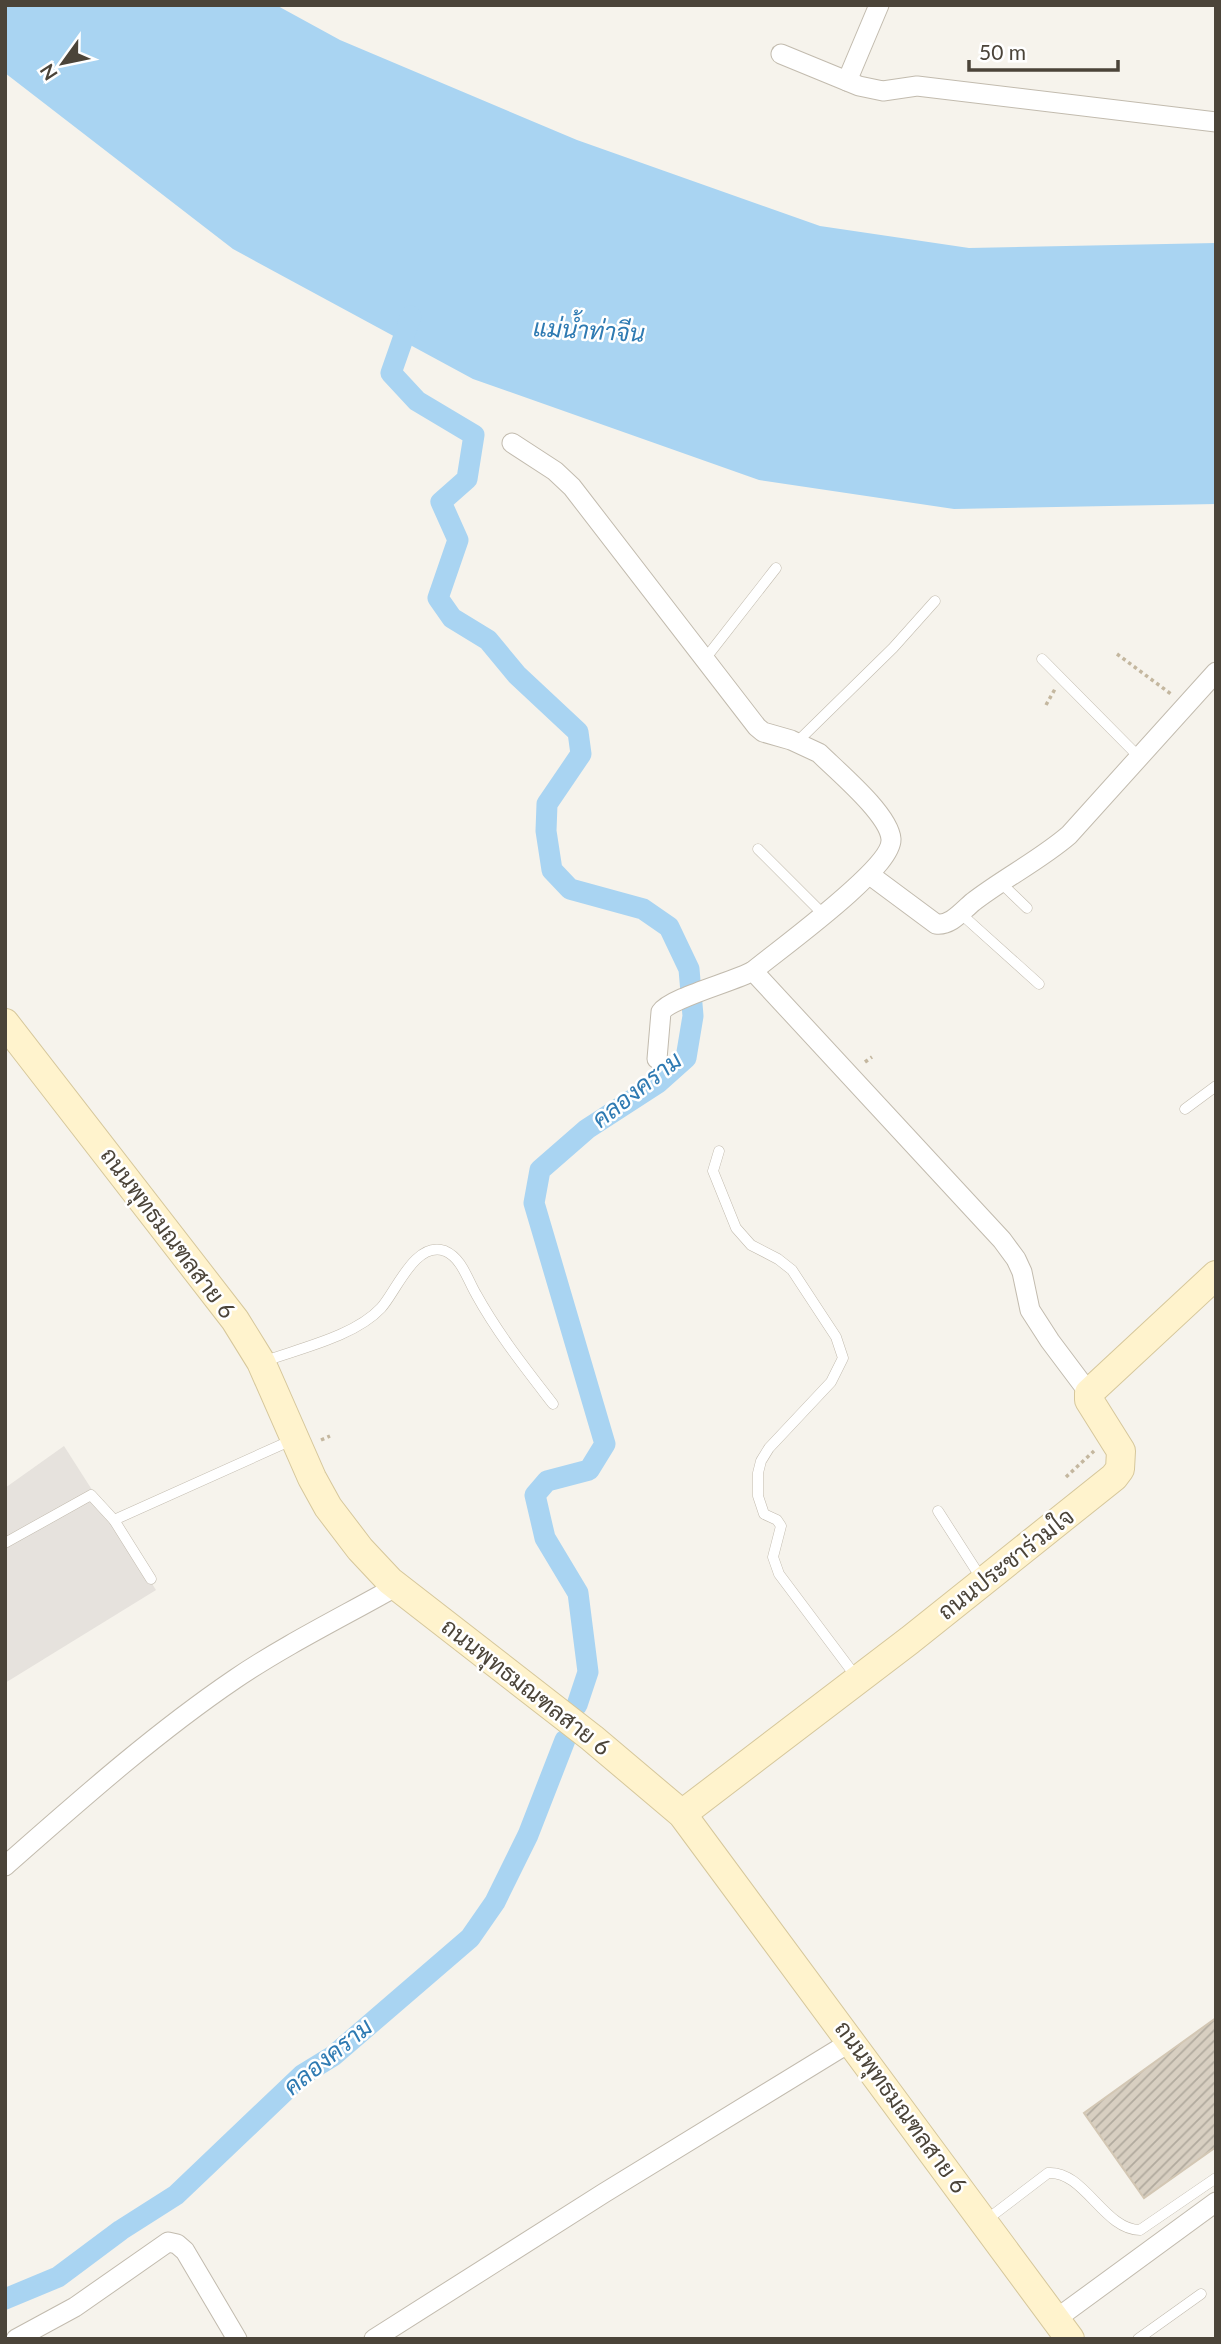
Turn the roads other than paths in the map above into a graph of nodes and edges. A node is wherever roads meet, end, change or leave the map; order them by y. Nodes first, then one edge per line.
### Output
1 (879, 5) edge
2 (781, 54) dead end
3 (847, 81) junction
4 (1216, 122) edge
5 (512, 443) dead end
6 (776, 568) dead end
7 (935, 601) dead end
8 (705, 659) junction
9 (1042, 659) dead end
10 (1216, 672) edge
11 (797, 742) junction
12 (1140, 758) junction
13 (758, 849) dead end
14 (870, 875) junction
15 (1000, 882) junction
16 (1027, 908) dead end
17 (960, 913) junction
18 (822, 914) junction
19 (753, 971) junction
20 (1039, 984) dead end
21 (5, 1023) edge
22 (657, 1059) dead end
23 (1216, 1086) edge
24 (1185, 1108) dead end
25 (719, 1151) dead end
26 (1216, 1275) edge
27 (261, 1362) junction
28 (1089, 1392) junction
29 (553, 1404) dead end
30 (296, 1438) junction
31 (938, 1511) dead end
32 (114, 1520) junction
33 (5, 1543) edge
34 (151, 1579) dead end
35 (984, 1581) junction
36 (397, 1586) junction
37 (857, 1678) junction
38 (682, 1814) junction
39 (5, 1866) edge
40 (852, 2041) junction
41 (1216, 2178) edge
42 (1216, 2202) edge
43 (985, 2221) junction
44 (1201, 2294) dead end
45 (1063, 2329) edge
46 (16, 2339) edge
47 (237, 2339) edge
48 (374, 2339) edge
49 (1138, 2339) edge

1 - 3 street
2 - 3 street
3 - 4 street
5 - 8 street
6 - 8 lane
7 - 11 lane
8 - 11 street
9 - 12 lane
10 - 12 street
11 - 14 street
12 - 15 street
13 - 18 lane
14 - 17 street
14 - 18 street
15 - 16 lane
15 - 17 street
17 - 20 lane
18 - 19 street
19 - 22 street
19 - 28 street
21 - 27 main road, ถนนพุทธมณฑลสาย 6
23 - 24 lane
25 - 37 lane
26 - 28 main road
27 - 29 lane
27 - 30 main road, ถนนพุทธมณฑลสาย 6
28 - 35 main road, ถนนประชาร่วมใจ
30 - 32 lane
30 - 36 main road, ถนนพุทธมณฑลสาย 6
31 - 35 lane
32 - 33 lane
32 - 34 lane
35 - 37 main road, ถนนประชาร่วมใจ
36 - 38 main road, ถนนพุทธมณฑลสาย 6
36 - 39 street
37 - 38 main road, ถนนประชาร่วมใจ
38 - 40 main road, ถนนพุทธมณฑลสาย 6
40 - 43 main road, ถนนพุทธมณฑลสาย 6
40 - 48 street
41 - 43 lane
42 - 45 street
43 - 45 main road, ถนนพุทธมณฑลสาย 6
44 - 49 lane
46 - 47 street

